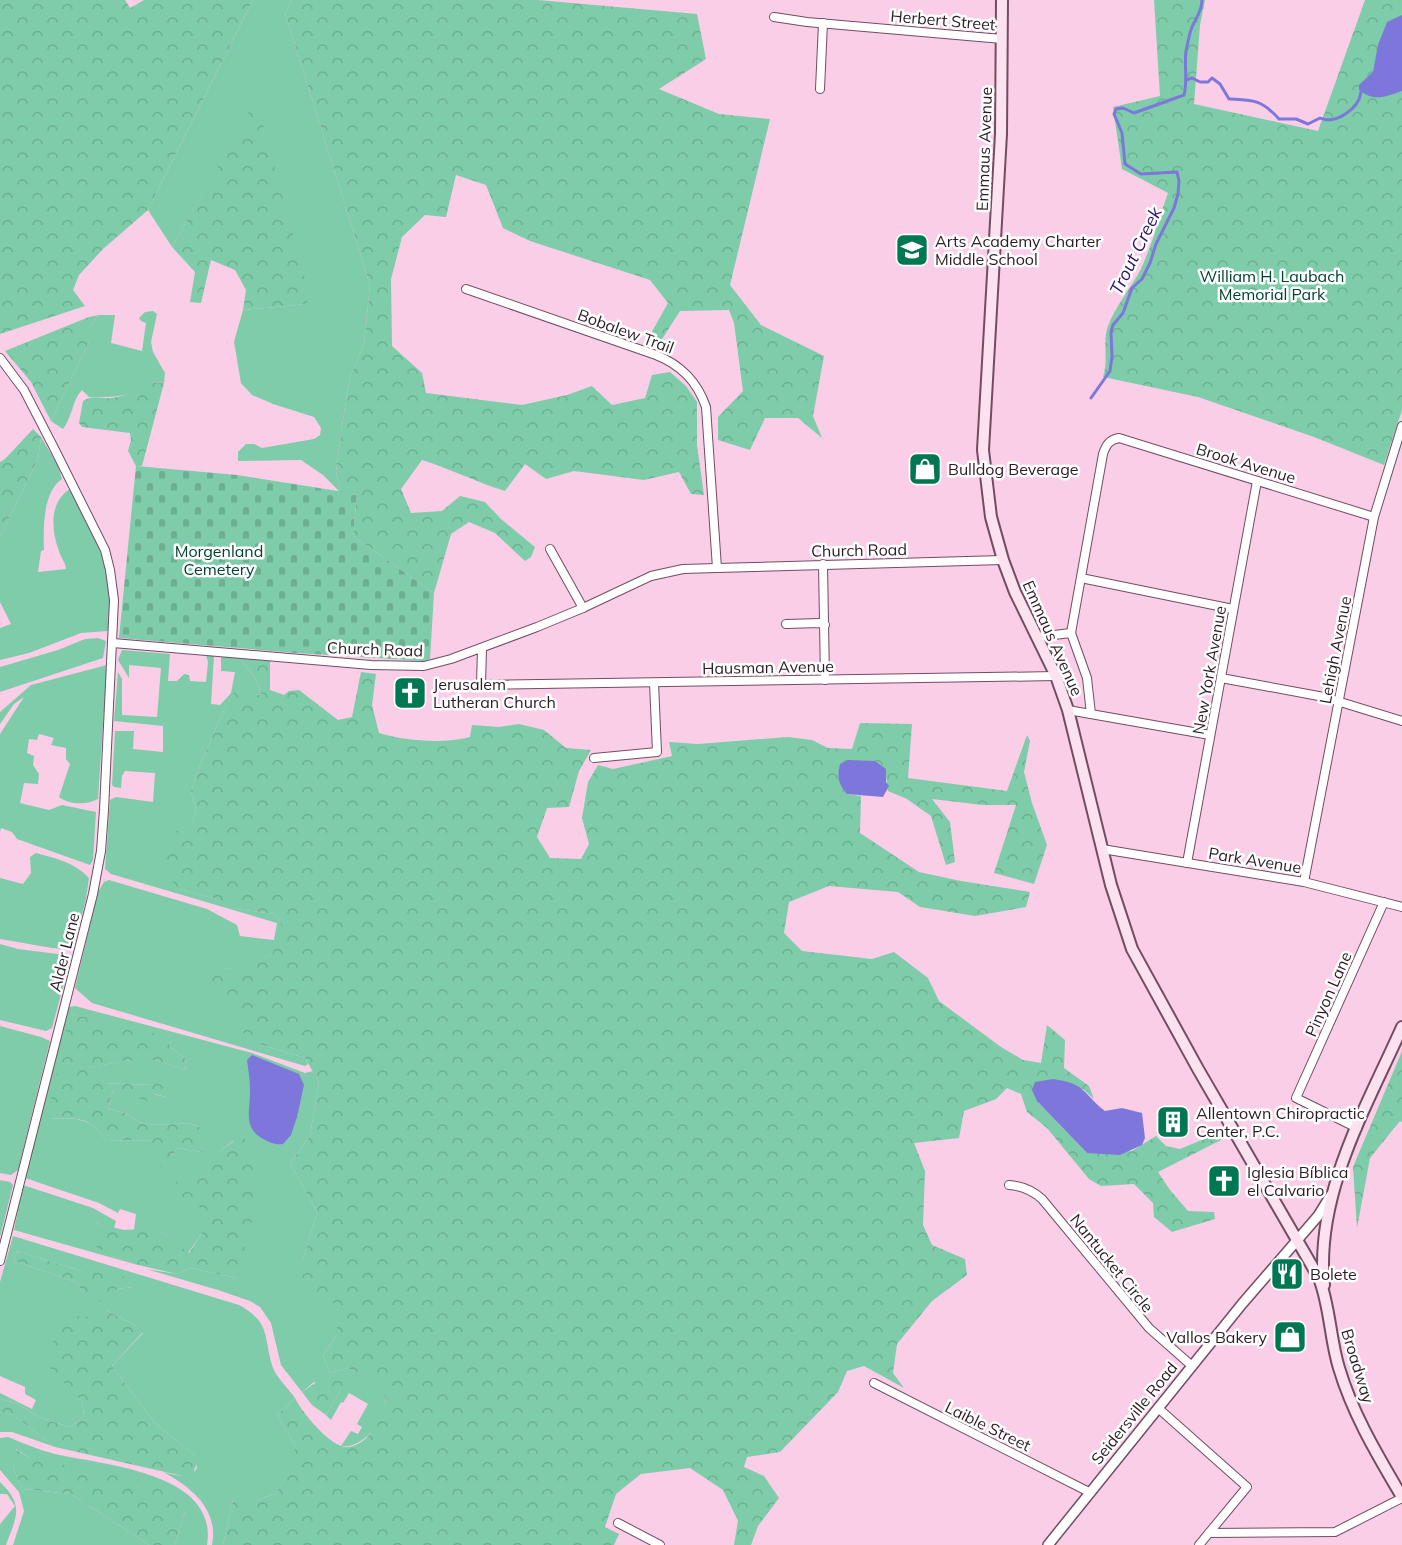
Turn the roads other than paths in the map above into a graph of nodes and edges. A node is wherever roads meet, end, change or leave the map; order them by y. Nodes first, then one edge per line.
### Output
1 (1002, 0) edge
2 (774, 17) dead end
3 (823, 23) junction
4 (1002, 39) junction
5 (820, 89) dead end
6 (466, 289) dead end
7 (0, 358) edge
8 (1402, 426) edge
9 (1257, 481) junction
10 (1374, 517) junction
11 (550, 549) dead end
12 (1003, 560) junction
13 (823, 564) junction
14 (717, 568) junction
15 (1081, 578) junction
16 (583, 608) junction
17 (1233, 609) junction
18 (786, 624) dead end
19 (825, 625) junction
20 (1071, 633) junction
21 (1037, 637) junction
22 (112, 643) junction
23 (482, 648) junction
24 (1056, 676) junction
25 (1221, 678) junction
26 (825, 680) junction
27 (654, 683) junction
28 (1339, 701) junction
29 (1068, 710) junction
30 (1091, 714) junction
31 (1402, 721) edge
32 (1210, 735) junction
33 (594, 758) dead end
34 (1102, 849) junction
35 (1187, 863) junction
36 (1304, 882) junction
37 (1384, 902) junction
38 (1402, 907) edge
39 (1402, 1027) edge
40 (1357, 1128) junction
41 (1009, 1185) dead end
42 (1334, 1188) junction
43 (1296, 1240) junction
44 (0, 1262) edge
45 (1326, 1301) junction
46 (1192, 1366) junction
47 (874, 1383) dead end
48 (1158, 1408) junction
49 (1089, 1492) junction
50 (1402, 1498) edge
51 (618, 1523) dead end
52 (1209, 1533) junction
53 (660, 1545) edge
54 (1048, 1545) edge
55 (1199, 1545) edge

1 - 4 main road, Emmaus Avenue
2 - 3 street, Herbert Street
3 - 4 street, Herbert Street
3 - 5 street
4 - 12 main road, Emmaus Avenue
6 - 14 street, Bobalew Trail
7 - 22 street
8 - 10 street, Lehigh Avenue
9 - 10 street, Brook Avenue
9 - 15 street, Brook Avenue
9 - 17 street, New York Avenue
10 - 28 street, Lehigh Avenue
11 - 16 street
12 - 13 street, Church Road
12 - 21 main road, Emmaus Avenue
13 - 14 street, Church Road
13 - 19 street
14 - 16 street, Church Road
15 - 17 street
15 - 20 street
16 - 23 street, Church Road
17 - 25 street, New York Avenue
18 - 19 street
19 - 26 street
20 - 21 street
20 - 30 street
21 - 24 main road, Emmaus Avenue
22 - 23 street, Church Road
22 - 44 street, Alder Lane
23 - 27 street, Hausman Avenue
24 - 26 street, Hausman Avenue
24 - 29 main road, Emmaus Avenue
25 - 28 street
25 - 32 street, New York Avenue
26 - 27 street, Hausman Avenue
27 - 33 street
28 - 31 street
28 - 36 street, Lehigh Avenue
29 - 30 street
29 - 34 main road, Emmaus Avenue
30 - 32 street
32 - 35 street, New York Avenue
34 - 35 street, Park Avenue
34 - 43 main road, Emmaus Avenue
35 - 36 street, Park Avenue
36 - 37 street, Park Avenue
37 - 38 street, Park Avenue
37 - 40 street, Pinyon Lane
39 - 40 main road
40 - 42 main road
41 - 46 street, Nantucket Circle
42 - 43 street, Seidersville Road
42 - 45 main road
43 - 45 main road, Broadway
43 - 46 street, Seidersville Road
45 - 50 main road, Broadway
46 - 48 street, Seidersville Road
47 - 49 street, Laible Street
48 - 49 street, Seidersville Road
48 - 52 street
49 - 54 street, Seidersville Road
50 - 52 street
51 - 53 street
52 - 55 street

